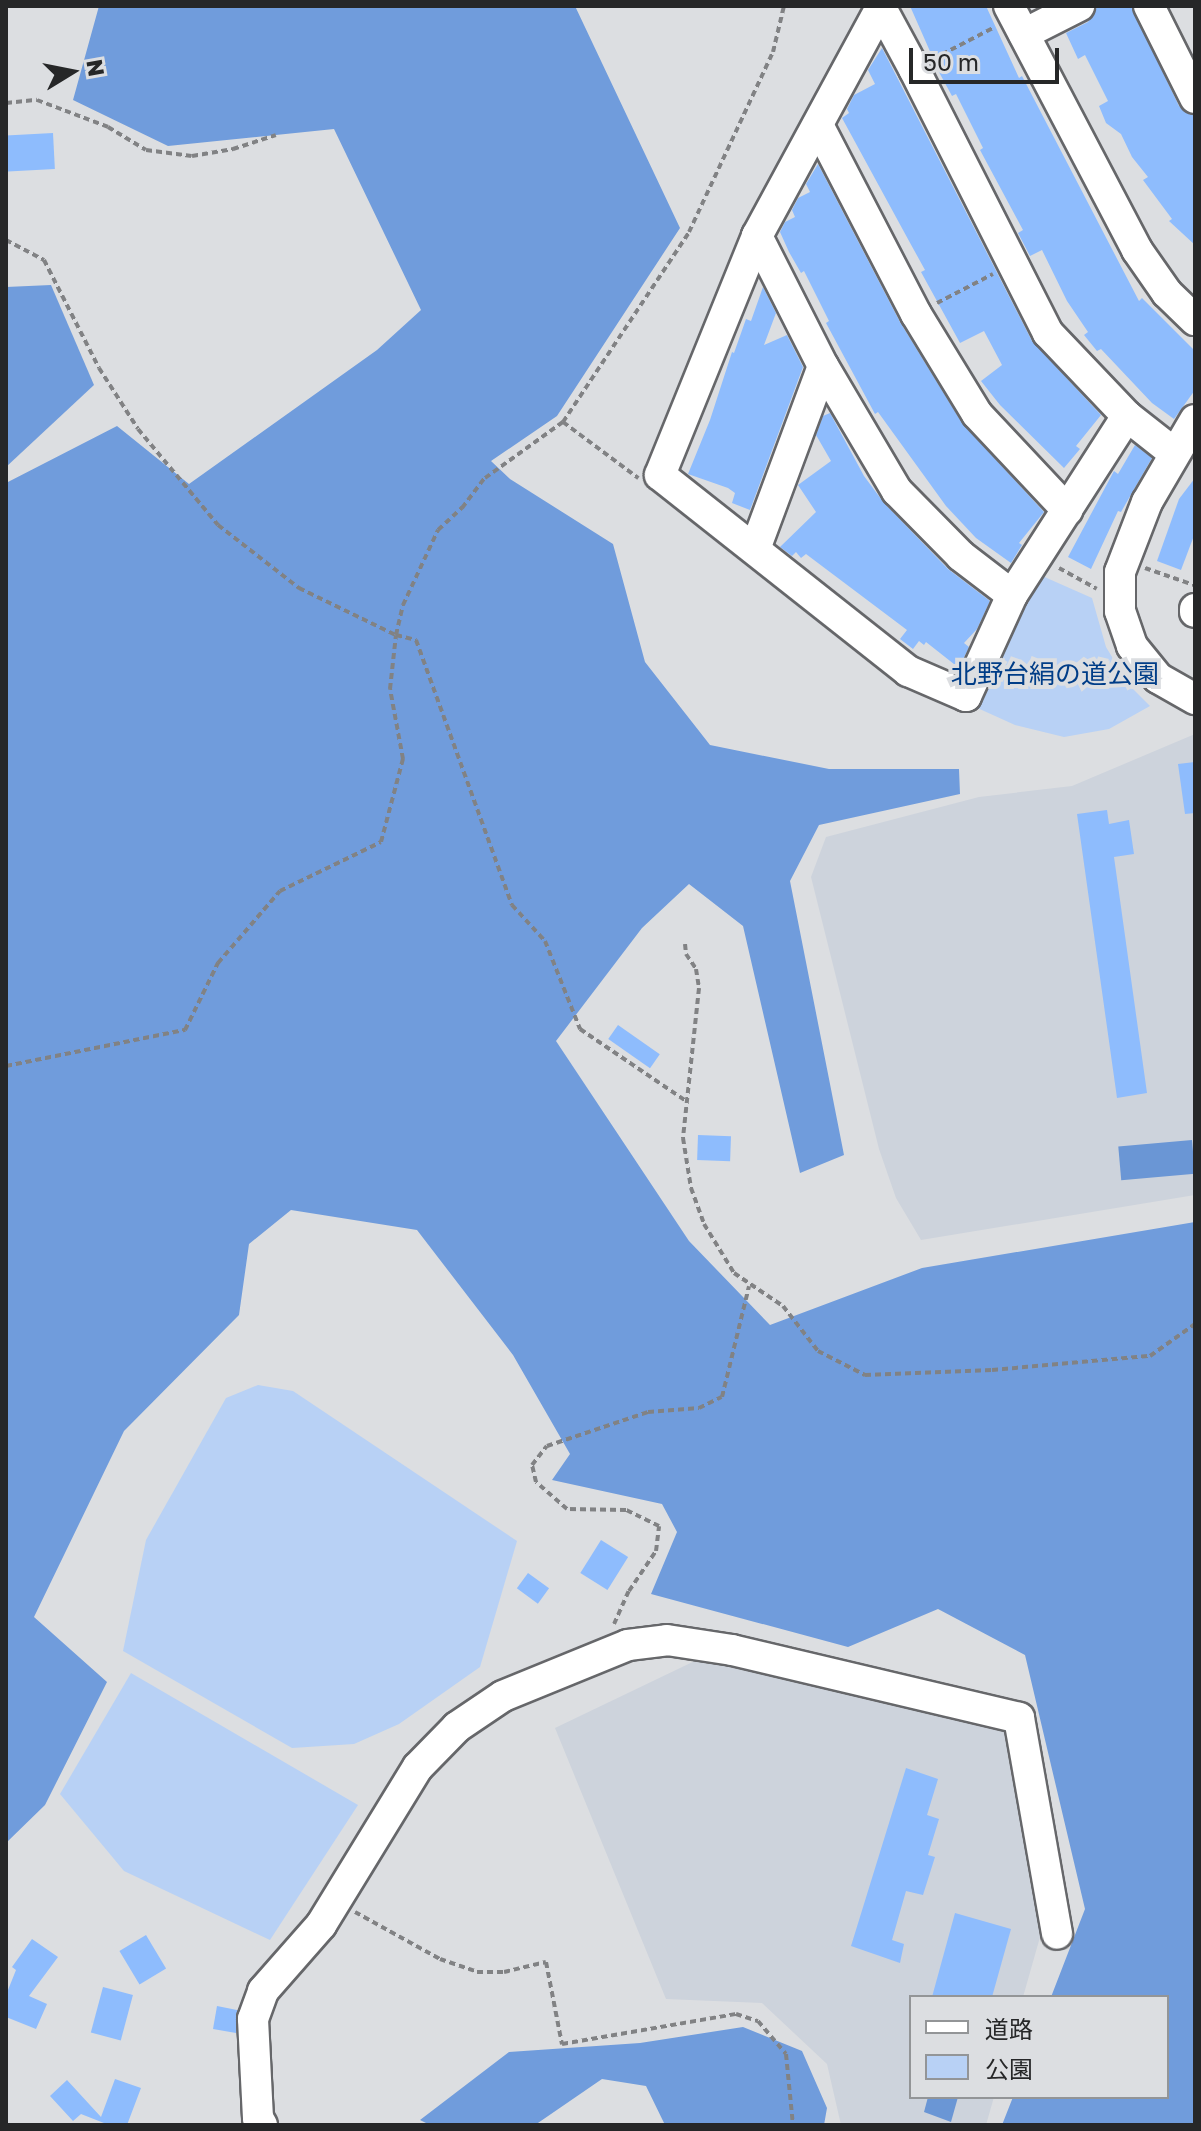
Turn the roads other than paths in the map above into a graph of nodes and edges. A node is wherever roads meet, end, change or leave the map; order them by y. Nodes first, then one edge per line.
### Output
1 (1079, 6) edge
2 (1149, 6) edge
3 (880, 7) edge
4 (1012, 21) edge
5 (1195, 98) edge
6 (818, 125) junction
7 (757, 236) junction
8 (1195, 320) edge
9 (823, 366) junction
10 (1127, 416) junction
11 (1195, 420) edge
12 (1174, 453) junction
13 (1067, 510) junction
14 (755, 549) junction
15 (1012, 595) junction
16 (1195, 699) edge
17 (1057, 1934) dead end
18 (262, 2125) edge

1 - 4 street
2 - 5 street
3 - 6 street
3 - 10 street
4 - 8 street
6 - 7 street
6 - 13 street
7 - 9 street
7 - 14 street
9 - 14 street
9 - 15 street
10 - 12 street
10 - 13 street
11 - 12 street
12 - 16 street
13 - 15 street
14 - 15 street
17 - 18 street

